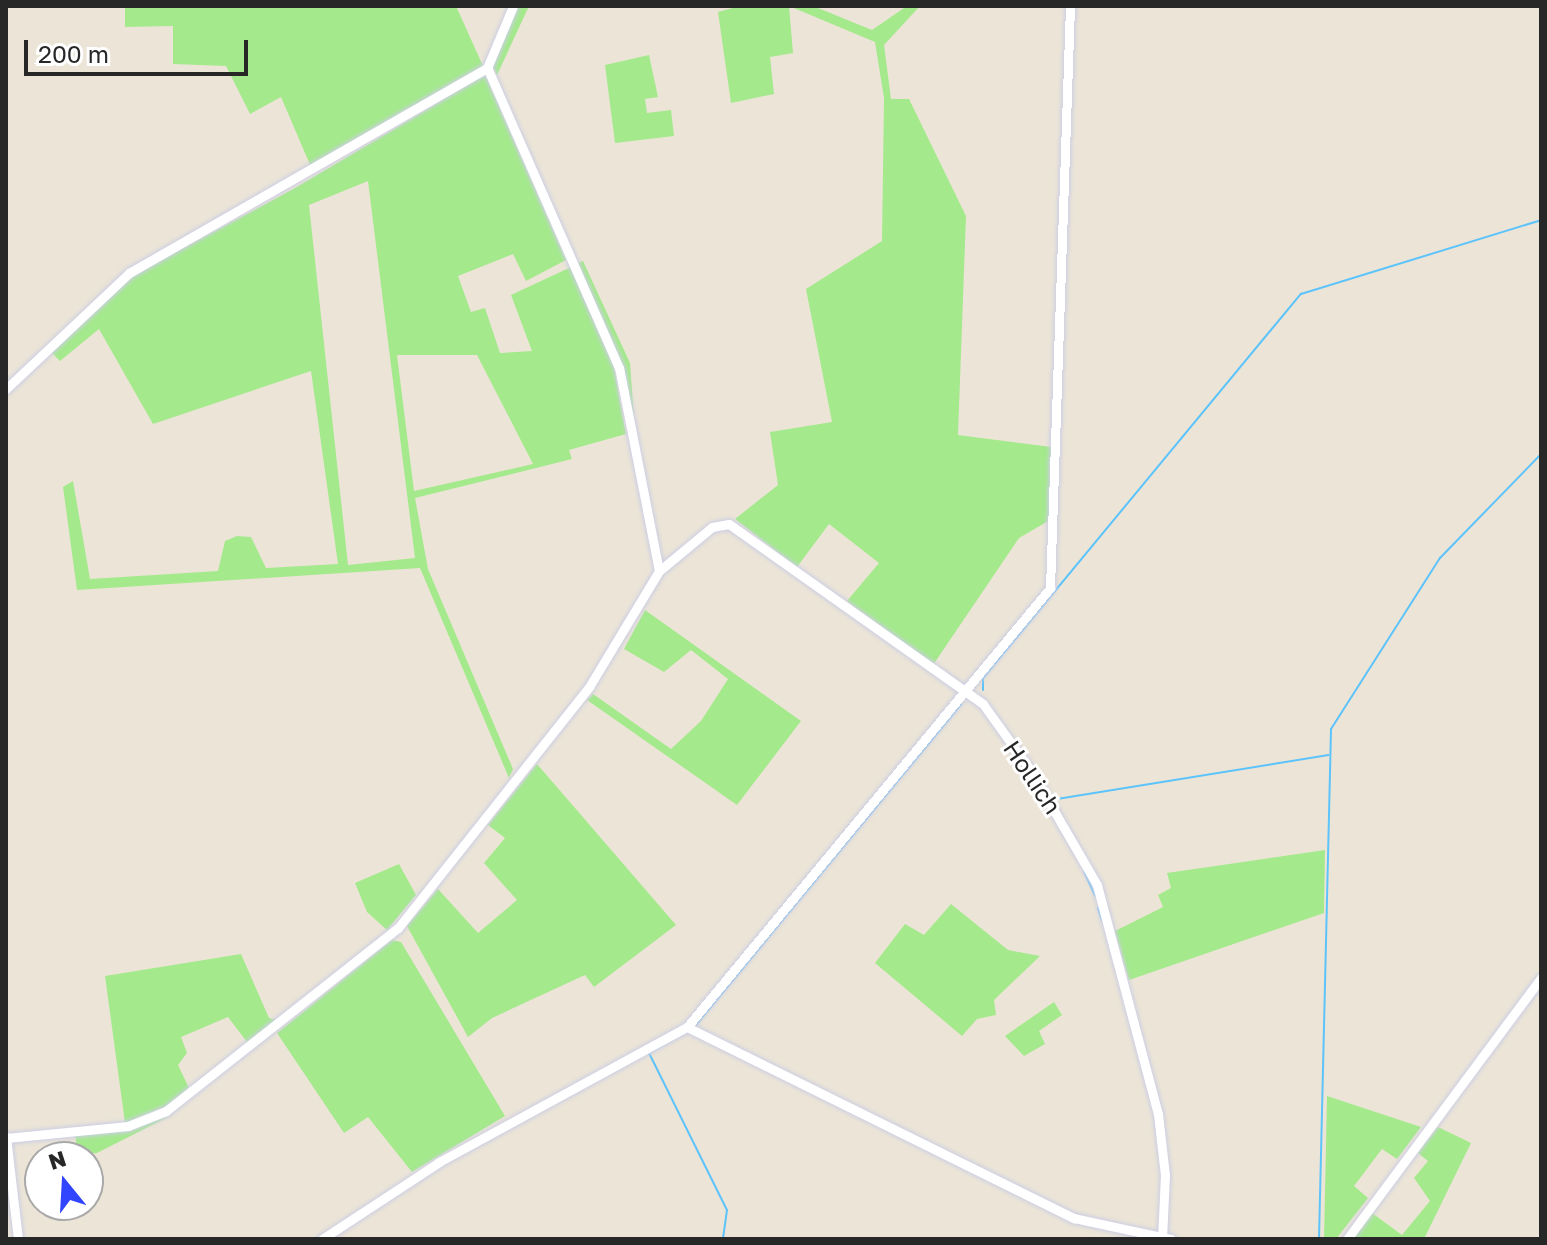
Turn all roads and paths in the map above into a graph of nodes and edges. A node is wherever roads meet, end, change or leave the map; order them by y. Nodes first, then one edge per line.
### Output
1 (513, 6) edge
2 (1070, 6) edge
3 (487, 68) junction
4 (6, 389) edge
5 (659, 571) junction
6 (964, 694) junction
7 (1541, 978) edge
8 (687, 1027) junction
9 (6, 1138) edge
10 (18, 1239) edge
11 (322, 1239) edge
12 (1165, 1239) edge
13 (1347, 1239) edge

1 - 3 street
2 - 6 street
3 - 4 street
3 - 5 street
5 - 6 street, Hollich
5 - 9 street, Hollich
6 - 8 street
6 - 12 street, Hollich
7 - 13 street
8 - 11 street
8 - 12 street
9 - 10 street

